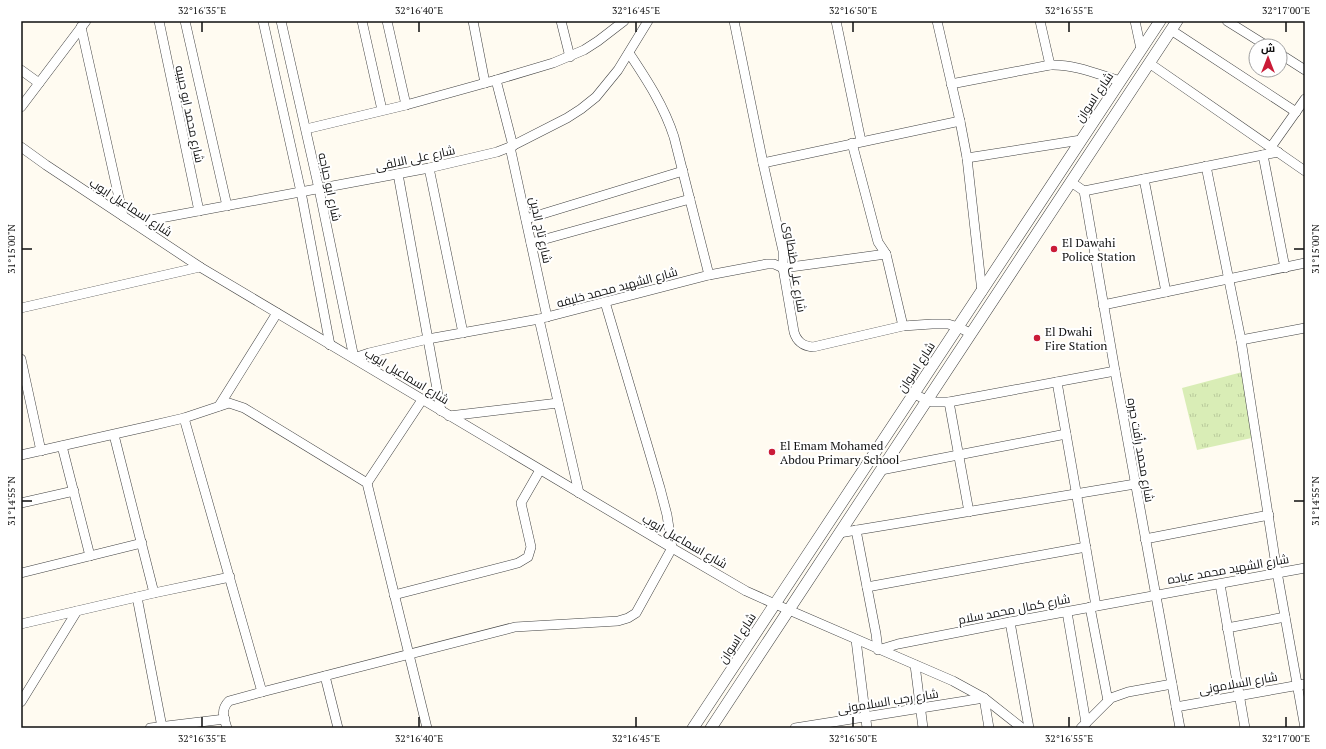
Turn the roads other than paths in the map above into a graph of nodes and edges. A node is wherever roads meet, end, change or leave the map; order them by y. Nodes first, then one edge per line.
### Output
1 (158, 21) edge
2 (185, 21) edge
3 (263, 21) edge
4 (281, 21) edge
5 (362, 21) edge
6 (386, 21) edge
7 (473, 21) edge
8 (561, 21) edge
9 (624, 21) edge
10 (648, 21) edge
11 (734, 21) edge
12 (836, 21) edge
13 (937, 21) edge
14 (1040, 21) edge
15 (1135, 21) edge
16 (1160, 21) edge
17 (1227, 21) edge
18 (84, 24) edge
19 (1174, 26) edge
20 (1254, 38) edge
21 (1141, 50) junction
22 (628, 52) junction
23 (570, 57) junction
24 (1288, 59) edge
25 (1149, 63) junction
26 (1050, 65) junction
27 (21, 70) edge
28 (1305, 70) edge
29 (496, 80) junction
30 (1120, 81) junction
31 (39, 83) junction
32 (485, 83) junction
33 (951, 84) junction
34 (1305, 99) edge
35 (406, 105) junction
36 (21, 107) edge
37 (382, 110) junction
38 (1296, 112) junction
39 (960, 121) junction
40 (306, 129) junction
41 (1081, 140) junction
42 (857, 142) junction
43 (512, 146) junction
44 (21, 148) edge
45 (1274, 150) junction
46 (1262, 155) junction
47 (967, 158) junction
48 (763, 163) junction
49 (1206, 166) junction
50 (429, 168) junction
51 (683, 171) junction
52 (1305, 171) edge
53 (398, 174) junction
54 (1144, 179) junction
55 (1071, 182) junction
56 (319, 189) junction
57 (1084, 191) junction
58 (301, 192) junction
59 (690, 199) junction
60 (227, 206) junction
61 (199, 211) junction
62 (123, 216) junction
63 (526, 219) junction
64 (134, 224) junction
65 (532, 243) junction
66 (886, 254) junction
67 (1305, 263) edge
68 (200, 267) junction
69 (783, 268) junction
70 (1284, 268) junction
71 (709, 275) junction
72 (1230, 279) junction
73 (982, 292) junction
74 (1166, 292) junction
75 (605, 302) junction
76 (1103, 305) junction
77 (21, 308) edge
78 (277, 313) junction
79 (543, 318) junction
80 (904, 326) junction
81 (958, 327) junction
82 (1305, 328) edge
83 (463, 333) junction
84 (970, 333) junction
85 (428, 339) junction
86 (1241, 340) junction
87 (330, 345) junction
88 (354, 358) junction
89 (21, 359) edge
90 (1115, 372) junction
91 (1057, 382) junction
92 (914, 394) junction
93 (422, 400) junction
94 (926, 401) junction
95 (949, 402) junction
96 (558, 403) junction
97 (219, 406) junction
98 (445, 413) junction
99 (184, 418) junction
100 (114, 434) junction
101 (1066, 434) junction
102 (62, 446) junction
103 (42, 451) junction
104 (958, 454) junction
105 (21, 455) edge
106 (540, 470) junction
107 (881, 470) junction
108 (367, 483) junction
109 (1135, 484) junction
110 (74, 491) junction
111 (579, 493) junction
112 (1077, 494) junction
113 (21, 504) edge
114 (968, 512) junction
115 (1269, 515) junction
116 (856, 530) junction
117 (839, 533) junction
118 (1145, 539) junction
119 (142, 543) junction
120 (1086, 547) junction
121 (672, 548) junction
122 (90, 556) junction
123 (1305, 568) edge
124 (22, 569) edge
125 (1277, 572) junction
126 (230, 577) junction
127 (1220, 584) junction
128 (867, 587) junction
129 (154, 593) junction
130 (394, 595) junction
131 (1156, 595) junction
132 (137, 597) junction
133 (775, 604) junction
134 (1093, 607) junction
135 (789, 610) junction
136 (77, 611) junction
137 (1067, 612) junction
138 (1285, 617) junction
139 (1010, 622) junction
140 (21, 624) edge
141 (1227, 628) junction
142 (856, 640) junction
143 (878, 650) junction
144 (408, 654) junction
145 (914, 665) junction
146 (324, 676) junction
147 (1172, 684) junction
148 (1301, 684) edge
149 (262, 692) junction
150 (1239, 696) junction
151 (984, 698) junction
152 (1108, 701) junction
153 (21, 702) edge
154 (1176, 707) junction
155 (920, 709) junction
156 (866, 717) junction
157 (226, 723) edge
158 (206, 725) edge
159 (1083, 726) edge
160 (162, 727) junction
161 (808, 727) edge
162 (150, 728) edge
163 (338, 728) edge
164 (427, 728) edge
165 (693, 728) edge
166 (711, 728) edge
167 (795, 728) edge
168 (867, 728) edge
169 (923, 728) edge
170 (989, 728) edge
171 (1022, 728) edge
172 (1029, 728) edge
173 (1180, 728) edge
174 (1245, 728) edge
175 (1305, 728) edge

1 - 61 street, شارع محمد ابو حبيبه
2 - 60 street, شارع محمد ابو حبيبه
3 - 58 street
4 - 40 street, شارع ابو حباجه
5 - 37 street
6 - 35 street
7 - 32 street
8 - 23 street
9 - 23 street
10 - 22 street, شارع على الالفى
11 - 48 street, شارع على طنطاوى
12 - 42 street
13 - 33 street
14 - 26 street
15 - 21 street
16 - 21 street, شارع اسوان
17 - 20 street
18 - 31 street
18 - 62 street
19 - 25 street
19 - 38 street
21 - 30 street, شارع اسوان
22 - 43 street, شارع على الالفى
22 - 51 street
23 - 29 street
24 - 28 street
25 - 45 street
25 - 55 street
26 - 30 street
26 - 33 street
27 - 31 street
29 - 32 street
29 - 43 street, شارع تاج الدين
30 - 41 street, شارع اسوان
31 - 36 street
32 - 35 street
33 - 39 street
34 - 38 street
35 - 37 street
37 - 40 street
38 - 45 street
39 - 42 street
39 - 47 street
40 - 56 street, شارع ابو حباجه
41 - 47 street
41 - 73 street, شارع اسوان
42 - 48 street
42 - 66 street
43 - 50 street, شارع على الالفى
43 - 63 street, شارع تاج الدين
44 - 62 street, شارع اسماعيل ايوب
45 - 46 street
45 - 52 street
46 - 49 street
46 - 70 street
47 - 73 street
48 - 69 street, شارع على طنطاوى
49 - 54 street
49 - 72 street
50 - 53 street, شارع على الالفى
50 - 83 street
51 - 59 street
51 - 63 street
53 - 56 street, شارع على الالفى
53 - 85 street
54 - 57 street
54 - 74 street
55 - 57 street
55 - 84 street
56 - 58 street, شارع على الالفى
56 - 88 street, شارع ابو حباجه
57 - 76 street, شارع محمد رأفت جيره
58 - 60 street, شارع على الالفى
58 - 87 street
59 - 65 street
59 - 71 street
60 - 61 street, شارع على الالفى
61 - 64 street, شارع على الالفى
62 - 64 street, شارع اسماعيل ايوب
63 - 65 street, شارع تاج الدين
64 - 68 street, شارع اسماعيل ايوب
65 - 79 street, شارع تاج الدين
66 - 69 street, شارع الشهيد محمد خليفه
66 - 80 street
67 - 70 street
68 - 77 street
68 - 78 street, شارع اسماعيل ايوب
69 - 71 street, شارع الشهيد محمد خليفه
69 - 80 street, شارع على طنطاوى
70 - 72 street
71 - 75 street, شارع الشهيد محمد خليفه
72 - 74 street
72 - 86 street
73 - 81 street, شارع اسوان
74 - 76 street
75 - 79 street, شارع الشهيد محمد خليفه
75 - 121 street
76 - 90 street, شارع محمد رأفت جيره
78 - 87 street, شارع اسماعيل ايوب
78 - 97 street
79 - 83 street, شارع الشهيد محمد خليفه
79 - 96 street, شارع تاج الدين
80 - 81 street, شارع على طنطاوى
81 - 84 street, شارع على طنطاوى
81 - 92 street, شارع اسوان
82 - 86 street
83 - 85 street, شارع الشهيد محمد خليفه
84 - 94 street
85 - 88 street, شارع الشهيد محمد خليفه
85 - 98 street
86 - 115 street
87 - 88 street, شارع اسماعيل ايوب
88 - 93 street, شارع اسماعيل ايوب
89 - 103 street
90 - 91 street
90 - 109 street, شارع محمد رأفت جيره
91 - 95 street
91 - 101 street
92 - 94 street
92 - 133 street, شارع اسوان
93 - 98 street, شارع اسماعيل ايوب
93 - 108 street
94 - 95 street
94 - 107 street
95 - 104 street
96 - 98 street
96 - 111 street, شارع تاج الدين
97 - 99 street
97 - 108 street
98 - 106 street, شارع اسماعيل ايوب
99 - 100 street
99 - 126 street
100 - 102 street
100 - 119 street
101 - 104 street
101 - 112 street
102 - 103 street
102 - 110 street
103 - 105 street
104 - 107 street
104 - 114 street
106 - 111 street, شارع اسماعيل ايوب
106 - 130 street
107 - 117 street
108 - 130 street
109 - 112 street
109 - 118 street, شارع محمد رأفت جيره
110 - 113 street
110 - 122 street
111 - 121 street, شارع اسماعيل ايوب
112 - 114 street
112 - 120 street
114 - 116 street
115 - 118 street
115 - 125 street
116 - 117 street
116 - 128 street
117 - 135 street
118 - 131 street, شارع محمد رأفت جيره
119 - 122 street
119 - 129 street
120 - 128 street
120 - 134 street
121 - 133 street, شارع اسماعيل ايوب
121 - 144 street
122 - 124 street
123 - 125 street, شارع الشهيد محمد عباده
125 - 127 street, شارع الشهيد محمد عباده
125 - 138 street
126 - 129 street
126 - 149 street
127 - 131 street, شارع الشهيد محمد عباده
127 - 141 street
128 - 143 street
129 - 132 street
130 - 144 street
131 - 134 street, شارع كمال محمد سلام
131 - 147 street, شارع محمد رأفت جيره
132 - 136 street
132 - 160 street
133 - 135 street, شارع اسماعيل ايوب
133 - 165 street, شارع اسوان
134 - 137 street, شارع كمال محمد سلام
134 - 152 street
135 - 142 street, شارع اسماعيل ايوب
135 - 166 street
136 - 140 street
136 - 153 street
137 - 139 street, شارع كمال محمد سلام
137 - 159 street
138 - 141 street
138 - 148 street
139 - 143 street, شارع كمال محمد سلام
139 - 172 street
141 - 150 street
142 - 143 street, شارع اسماعيل ايوب
142 - 156 street
143 - 145 street, شارع اسماعيل ايوب
144 - 146 street
144 - 164 street
145 - 151 street, شارع اسماعيل ايوب
145 - 155 street
146 - 149 street
146 - 163 street
147 - 152 street
147 - 154 street, شارع محمد رأفت جيره
148 - 150 street, شارع السلامونى
148 - 175 street
149 - 157 street
150 - 154 street, شارع السلامونى
150 - 174 street
151 - 155 street, شارع رجب السلامونى
151 - 170 street
151 - 171 street, شارع اسماعيل ايوب
152 - 159 street
154 - 173 street, شارع محمد رأفت جيره
155 - 156 street, شارع رجب السلامونى
155 - 169 street
156 - 161 street, شارع رجب السلامونى
156 - 168 street
157 - 158 street
158 - 160 street
160 - 162 street
161 - 167 street, شارع رجب السلامونى

